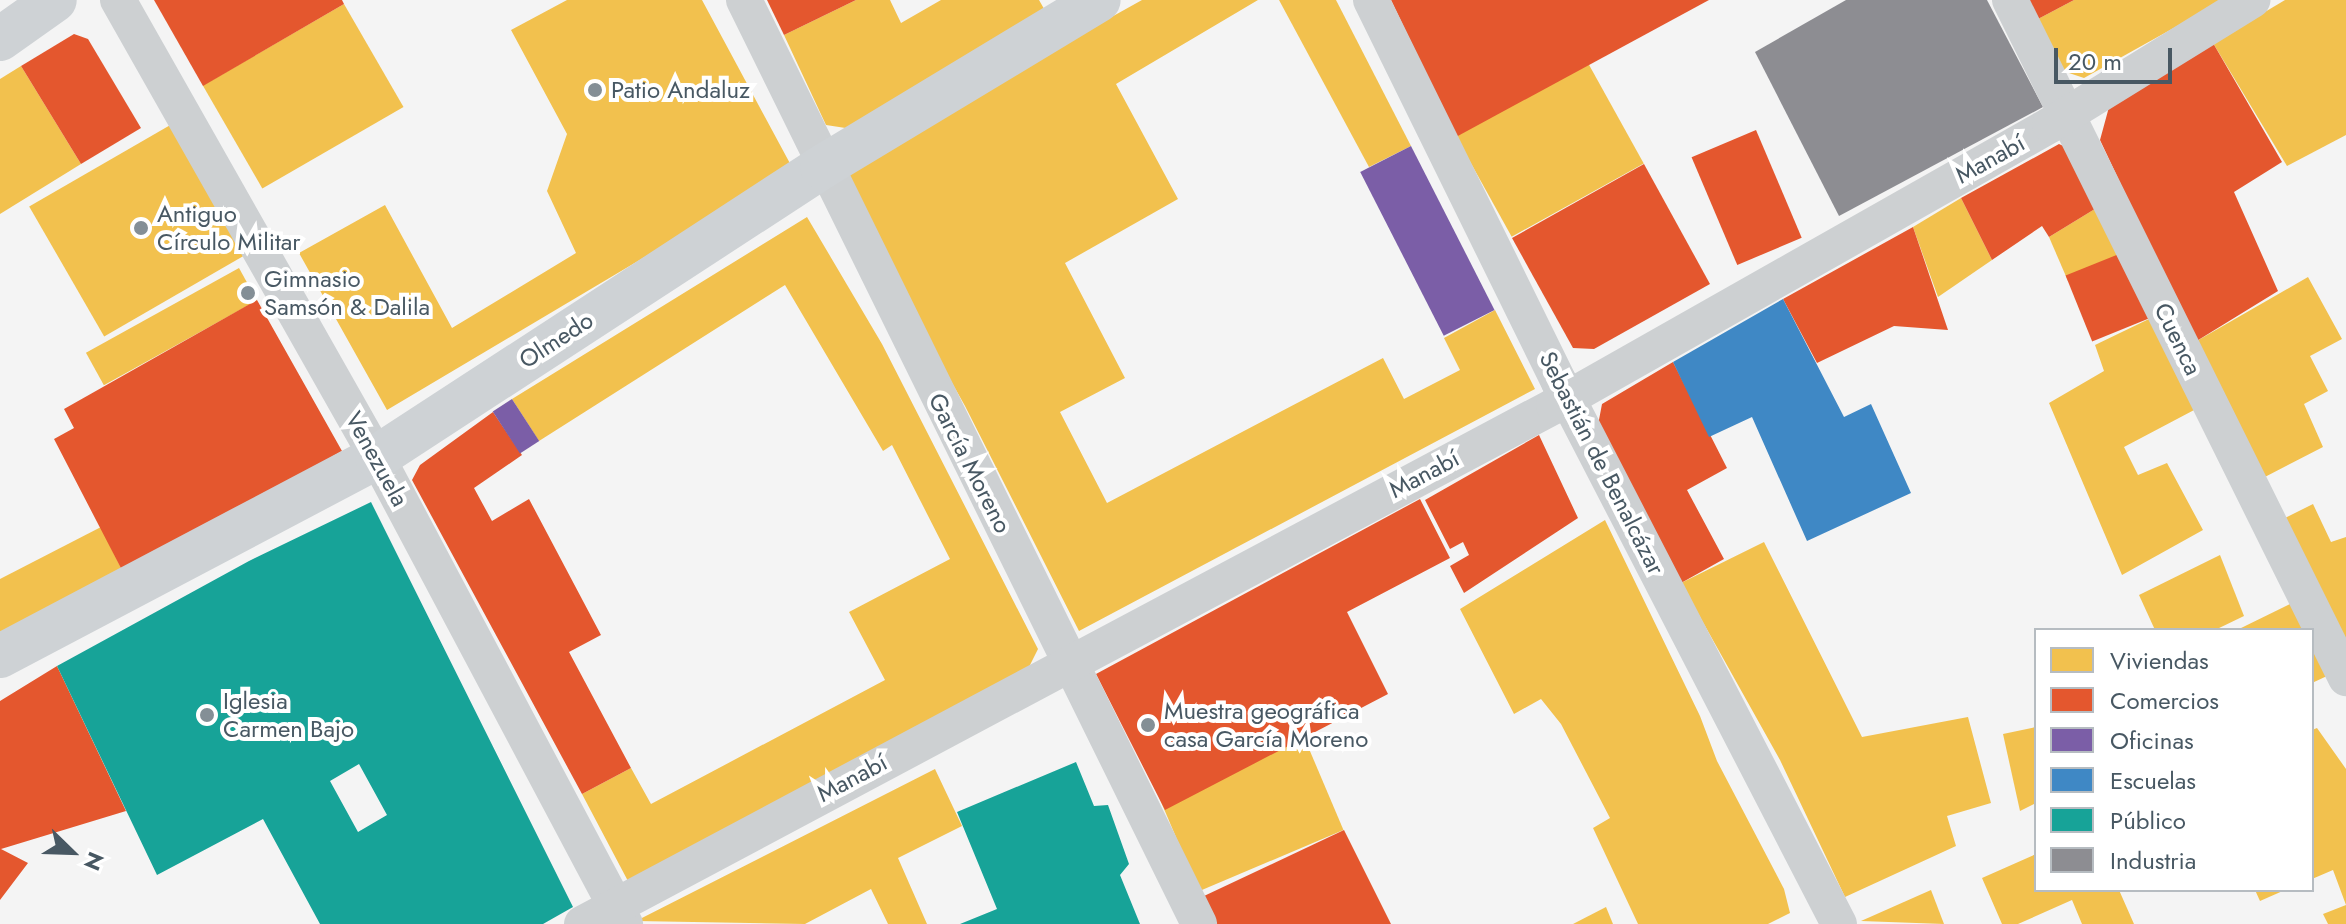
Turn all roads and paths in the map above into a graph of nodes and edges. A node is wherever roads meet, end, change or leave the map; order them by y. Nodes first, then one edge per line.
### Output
1 (55, 0) edge
2 (118, 0) edge
3 (744, 0) edge
4 (1099, 0) edge
5 (1371, 0) edge
6 (2010, 0) edge
7 (2252, 0) edge
8 (0, 39) edge
9 (2067, 115) junction
10 (822, 167) junction
11 (1568, 397) junction
12 (377, 457) junction
13 (0, 656) edge
14 (1068, 661) junction
15 (2346, 678) edge
16 (620, 914) edge
17 (1829, 920) edge
18 (582, 924) edge
19 (1199, 924) edge

1 - 8 street
2 - 12 street, Venezuela
3 - 10 street, García Moreno
4 - 10 street, Olmedo
5 - 11 street, Sebastián de Benalcázar
6 - 9 street, Cuenca
7 - 9 street, Manabí
9 - 11 street, Manabí
9 - 15 street, Cuenca
10 - 12 street, Olmedo
10 - 14 street, García Moreno
11 - 14 street, Manabí
11 - 17 street, Sebastián de Benalcázar
12 - 13 street, Olmedo
12 - 16 street, Venezuela
14 - 16 street, Manabí
14 - 19 street, García Moreno
16 - 18 street, Manabí

